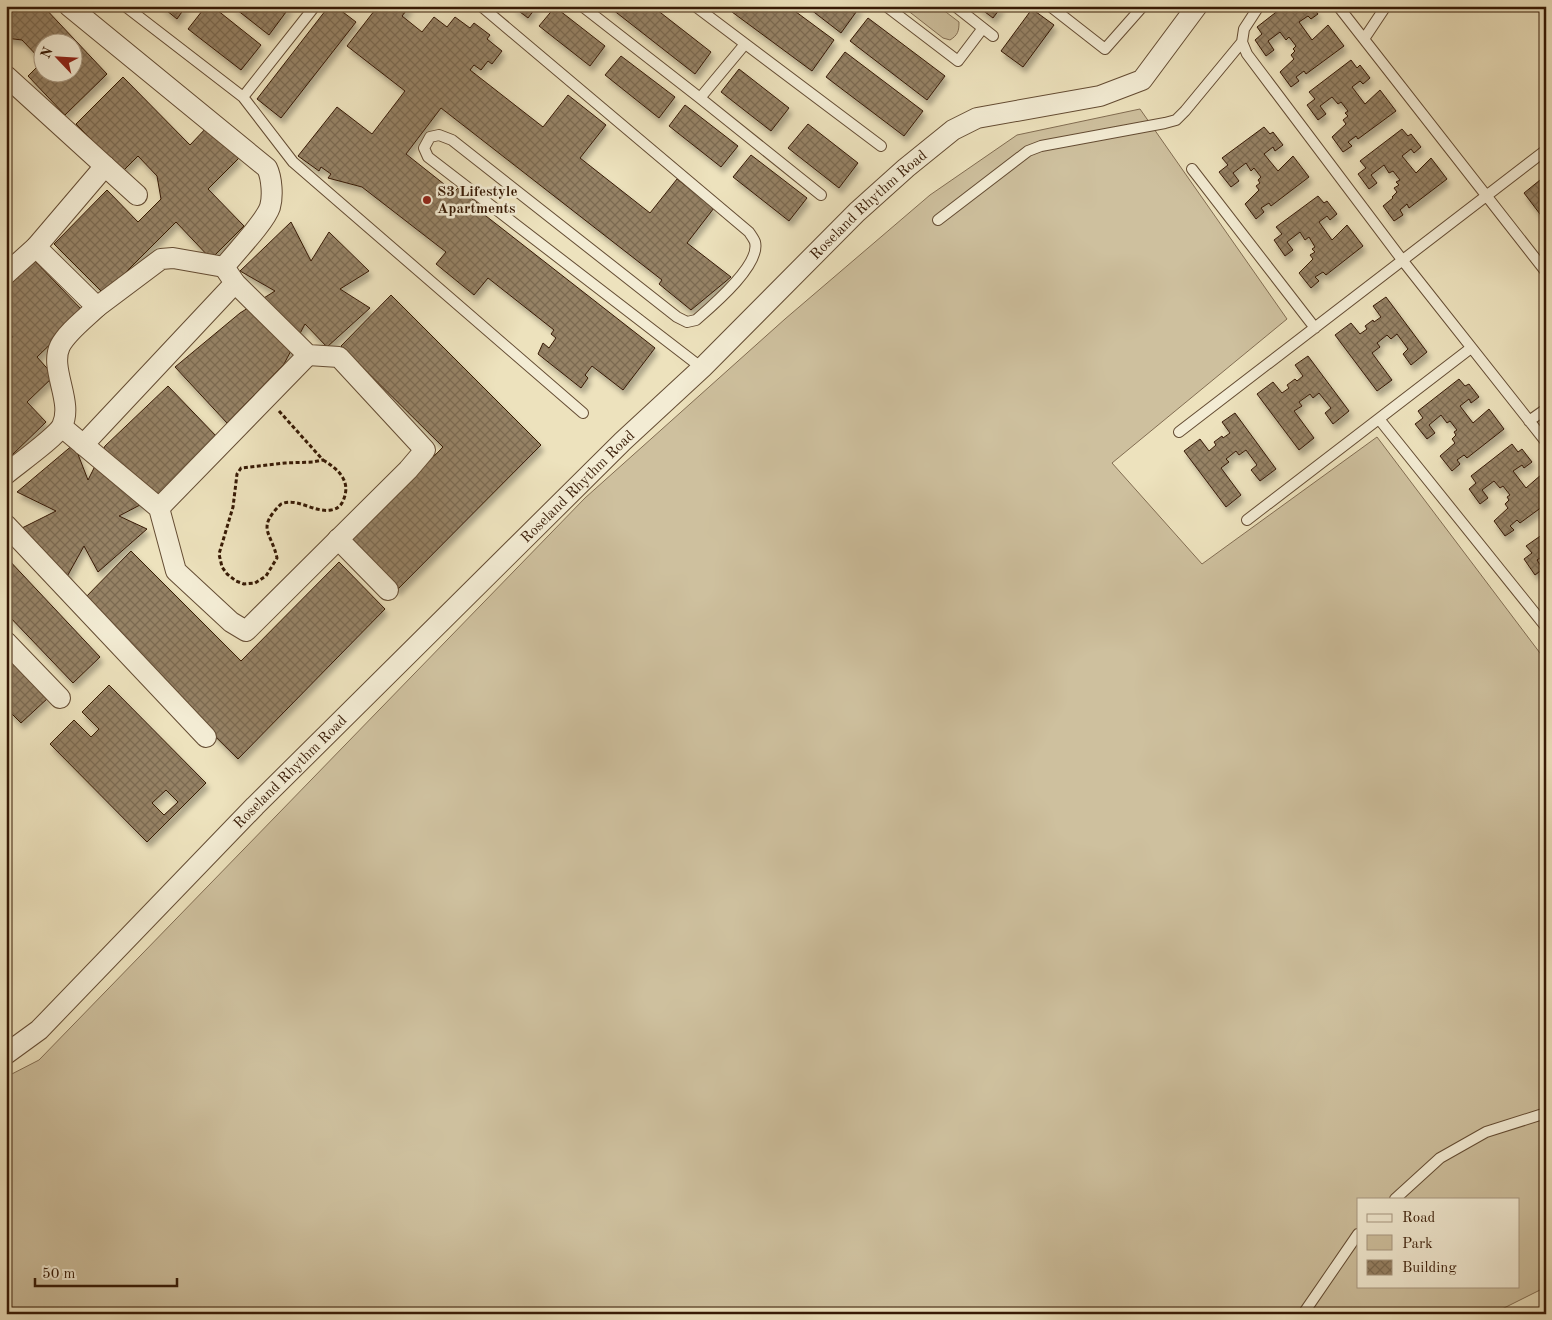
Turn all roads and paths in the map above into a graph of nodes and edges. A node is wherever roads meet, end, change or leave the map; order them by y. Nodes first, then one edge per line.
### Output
1 (69, 6) edge
2 (125, 6) edge
3 (481, 6) edge
4 (582, 6) edge
5 (696, 6) edge
6 (886, 6) edge
7 (954, 6) edge
8 (1050, 6) edge
9 (1142, 6) edge
10 (1198, 6) edge
11 (1259, 6) edge
12 (1338, 6) edge
13 (1386, 6) edge
14 (314, 7) edge
15 (708, 10) edge
16 (983, 28) junction
17 (993, 36) dead end
18 (1364, 40) junction
19 (1242, 42) junction
20 (744, 44) junction
21 (6, 76) edge
22 (244, 97) junction
23 (700, 98) junction
24 (881, 146) dead end
25 (1546, 150) edge
26 (105, 166) junction
27 (1192, 169) dead end
28 (138, 195) dead end
29 (820, 195) dead end
30 (1486, 196) junction
31 (938, 220) dead end
32 (36, 247) junction
33 (1403, 261) junction
34 (224, 267) junction
35 (1546, 272) edge
36 (6, 274) edge
37 (236, 283) junction
38 (98, 306) junction
39 (1315, 328) junction
40 (1472, 348) junction
41 (308, 355) junction
42 (702, 368) junction
43 (267, 397) junction
44 (1546, 408) edge
45 (583, 413) dead end
46 (1379, 419) junction
47 (1529, 421) junction
48 (62, 427) junction
49 (1179, 432) dead end
50 (1546, 442) edge
51 (83, 445) junction
52 (323, 460) junction
53 (6, 474) edge
54 (159, 508) junction
55 (1247, 520) dead end
56 (6, 525) edge
57 (338, 539) junction
58 (388, 590) dead end
59 (1546, 627) edge
60 (6, 642) edge
61 (60, 698) dead end
62 (206, 737) dead end
63 (6, 1054) edge
64 (1546, 1113) edge
65 (1396, 1198) edge
66 (1357, 1235) edge
67 (1303, 1314) edge

1 - 34 street
2 - 22 lane
3 - 42 lane
4 - 23 lane
5 - 15 lane
6 - 16 lane
7 - 16 lane
8 - 9 lane
10 - 42 street, Roseland Rhythm Road
11 - 19 lane
12 - 18 lane
13 - 18 lane
14 - 22 lane
15 - 20 lane
16 - 17 lane
18 - 30 lane
19 - 31 lane
19 - 33 lane
20 - 23 lane
20 - 24 lane
21 - 26 street
22 - 45 lane
23 - 29 lane
25 - 30 lane
26 - 28 street
26 - 32 street
27 - 39 lane
30 - 33 lane
30 - 35 lane
32 - 36 street
32 - 38 street
33 - 39 lane
33 - 40 lane
34 - 37 street
34 - 38 street
37 - 41 street
37 - 51 street
38 - 48 street
39 - 49 lane
40 - 46 lane
40 - 47 lane
41 - 43 street
41 - 57 street
42 - 63 street, Roseland Rhythm Road
43 - 52 path
43 - 54 street
44 - 47 lane
46 - 55 lane
46 - 59 lane
47 - 50 lane
48 - 51 street
48 - 53 street
51 - 54 street
52 - 52 path
54 - 57 street
56 - 62 street
57 - 58 street
60 - 61 street
64 - 65 lane
66 - 67 lane

